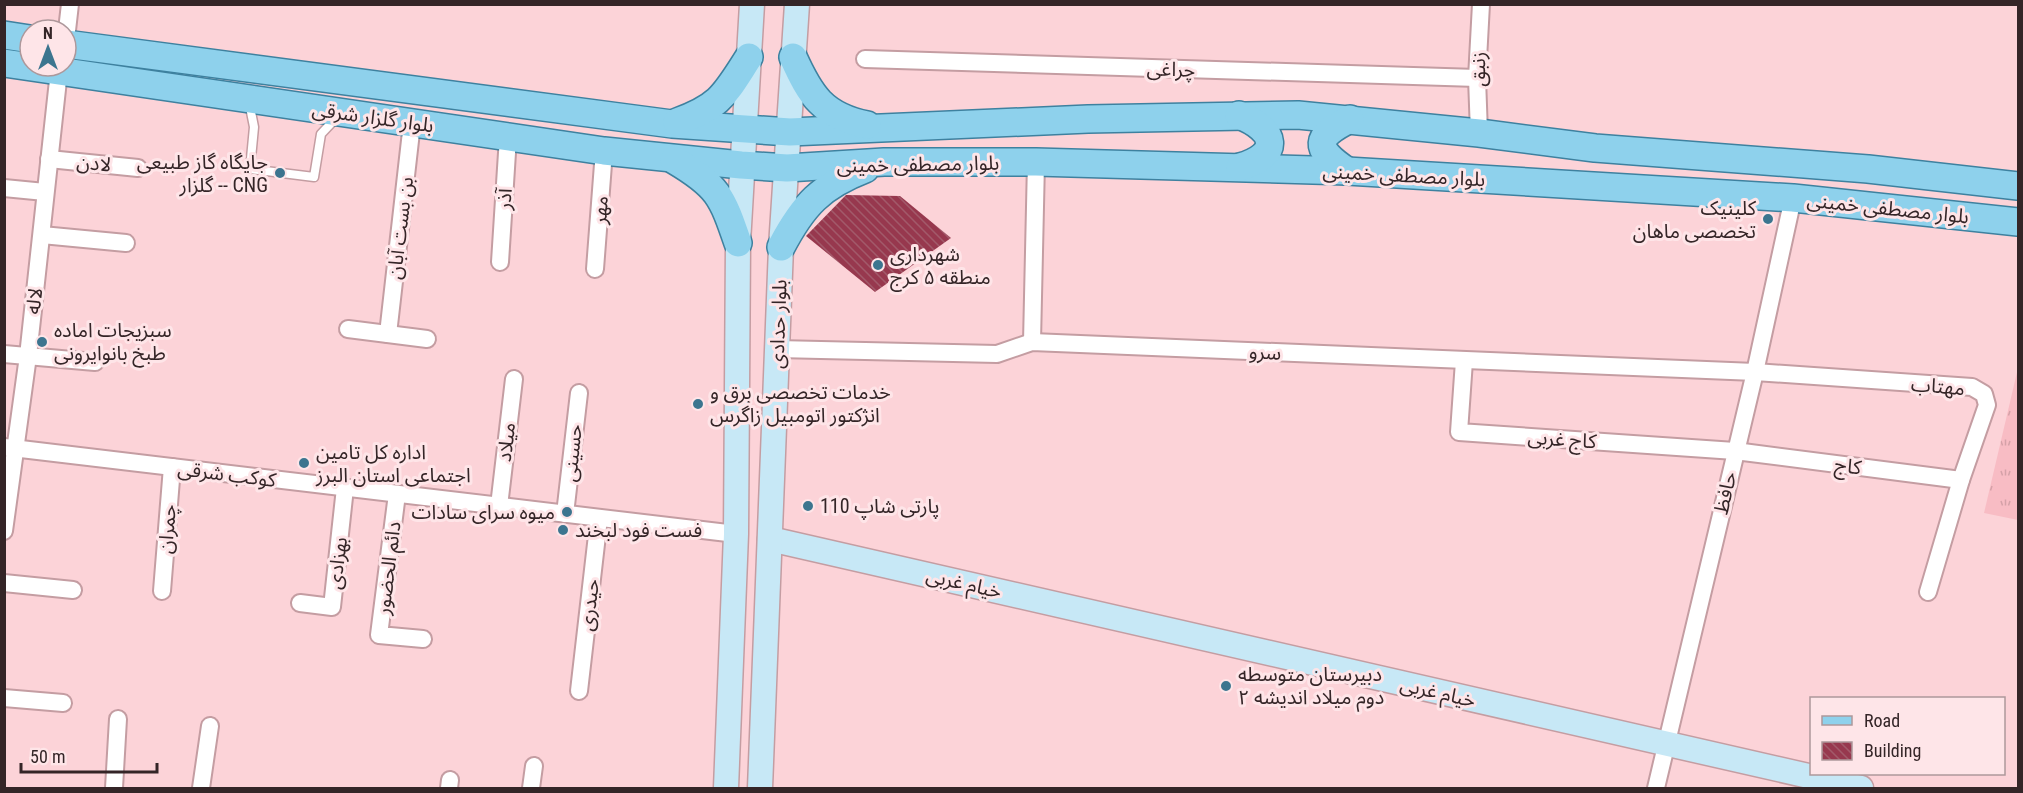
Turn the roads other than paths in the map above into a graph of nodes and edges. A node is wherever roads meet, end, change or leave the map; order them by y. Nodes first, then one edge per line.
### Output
1 (752, 4) edge
2 (797, 4) edge
3 (1481, 4) edge
4 (78, 46) edge
5 (749, 57) junction
6 (793, 57) junction
7 (865, 59) dead end
8 (78, 73) edge
9 (59, 78) edge
10 (1477, 78) junction
11 (248, 99) junction
12 (341, 112) junction
13 (1239, 115) junction
14 (1350, 119) junction
15 (412, 123) junction
16 (672, 124) junction
17 (744, 129) junction
18 (885, 129) junction
19 (790, 132) junction
20 (1479, 133) junction
21 (508, 137) junction
22 (604, 151) junction
23 (671, 158) junction
24 (49, 159) junction
25 (884, 162) junction
26 (1036, 162) junction
27 (741, 165) junction
28 (1240, 167) junction
29 (138, 168) dead end
30 (787, 168) junction
31 (1347, 171) junction
32 (2019, 186) edge
33 (4, 188) edge
34 (45, 192) junction
35 (1793, 198) junction
36 (2019, 222) edge
37 (42, 235) junction
38 (126, 243) dead end
39 (738, 243) junction
40 (781, 247) junction
41 (500, 262) dead end
42 (595, 269) dead end
43 (348, 329) dead end
44 (388, 334) junction
45 (427, 339) dead end
46 (1032, 342) junction
47 (777, 349) junction
48 (4, 354) edge
49 (28, 356) junction
50 (1464, 361) junction
51 (95, 362) dead end
52 (1755, 372) junction
53 (514, 379) dead end
54 (579, 393) dead end
55 (9, 448) edge
56 (1735, 451) junction
57 (172, 467) junction
58 (1961, 480) junction
59 (345, 488) junction
60 (397, 494) junction
61 (499, 506) junction
62 (565, 514) junction
63 (599, 518) junction
64 (4, 531) edge
65 (736, 534) junction
66 (770, 539) junction
67 (4, 583) edge
68 (73, 590) dead end
69 (162, 591) dead end
70 (1928, 592) dead end
71 (300, 603) dead end
72 (423, 639) dead end
73 (579, 691) dead end
74 (4, 698) edge
75 (63, 703) dead end
76 (118, 719) dead end
77 (210, 726) dead end
78 (1667, 744) junction
79 (534, 766) dead end
80 (114, 789) edge
81 (201, 789) edge
82 (531, 789) edge
83 (726, 789) edge
84 (760, 789) edge
85 (1656, 789) edge
86 (1861, 789) edge

1 - 5 main road, بلوار حدادی
2 - 6 main road, بلوار حدادی
3 - 10 street, زنبق
4 - 16 main road, بلوار گلزار شرقی
5 - 16 main road
5 - 17 main road, بلوار حدادی
6 - 18 main road
6 - 19 main road, بلوار حدادی
7 - 10 street, چراغی
8 - 11 main road, بلوار گلزار شرقی
9 - 24 street, لاله
10 - 20 street, زنبق
11 - 12 main road, بلوار گلزار شرقی
11 - 12 lane
12 - 15 main road, بلوار گلزار شرقی
13 - 14 main road, بلوار مصطفی خمینی
13 - 18 main road, بلوار مصطفی خمینی
13 - 28 main road
14 - 20 main road, بلوار مصطفی خمینی
14 - 31 main road
15 - 21 main road, بلوار گلزار شرقی
15 - 44 street, بن بست آبان
16 - 17 main road, بلوار گلزار شرقی
17 - 19 main road, بلوار مصطفی خمینی
17 - 27 main road, بلوار حدادی
18 - 19 main road, بلوار مصطفی خمینی
19 - 30 main road, بلوار حدادی
20 - 32 main road, بلوار مصطفی خمینی
21 - 22 main road, بلوار گلزار شرقی
21 - 41 street, آذر
22 - 23 main road, بلوار گلزار شرقی
22 - 42 street, مهر
23 - 27 main road, بلوار گلزار شرقی
23 - 39 main road
24 - 29 street, لادن
24 - 34 street, لاله
25 - 26 main road, بلوار مصطفی خمینی
25 - 30 main road, بلوار مصطفی خمینی
25 - 40 main road
26 - 28 main road, بلوار مصطفی خمینی
26 - 46 street
27 - 30 main road, بلوار مصطفی خمینی
27 - 39 main road, بلوار حدادی
28 - 31 main road, بلوار مصطفی خمینی
30 - 40 main road, بلوار حدادی
31 - 35 main road, بلوار مصطفی خمینی
33 - 34 street
34 - 37 street, لاله
35 - 36 main road, بلوار مصطفی خمینی
35 - 52 street, حافظ
37 - 38 street
37 - 49 street, لاله
39 - 65 main road, بلوار حدادی
40 - 47 main road, بلوار حدادی
43 - 44 street
44 - 45 street
46 - 47 street, سرو
46 - 50 street, سرو
47 - 66 main road, بلوار حدادی
48 - 49 street
49 - 51 street
49 - 55 street, لاله
50 - 52 street, سرو
50 - 56 street, کاج غربی
52 - 56 street, حافظ
52 - 58 street, مهتاب
53 - 61 street, میلاد
54 - 62 street, حسینی
55 - 57 street, کوکب شرقی
55 - 64 street, لاله
56 - 58 street, کاج
56 - 78 street, حافظ
57 - 59 street, کوکب شرقی
57 - 69 street, چمران
58 - 70 street, مهتاب
59 - 60 street, کوکب شرقی
59 - 71 street, بهزادی
60 - 61 street, کوکب شرقی
60 - 72 street, دائم الحضور
61 - 62 street, کوکب شرقی
62 - 63 street, کوکب شرقی
63 - 65 street, کوکب شرقی
63 - 73 street, حیدری
65 - 83 main road, بلوار حدادی
66 - 78 main road, خیام غربی
66 - 84 main road, بلوار حدادی
67 - 68 street
74 - 75 street
76 - 80 street
77 - 81 street
78 - 85 street, حافظ
78 - 86 main road, خیام غربی
79 - 82 street

